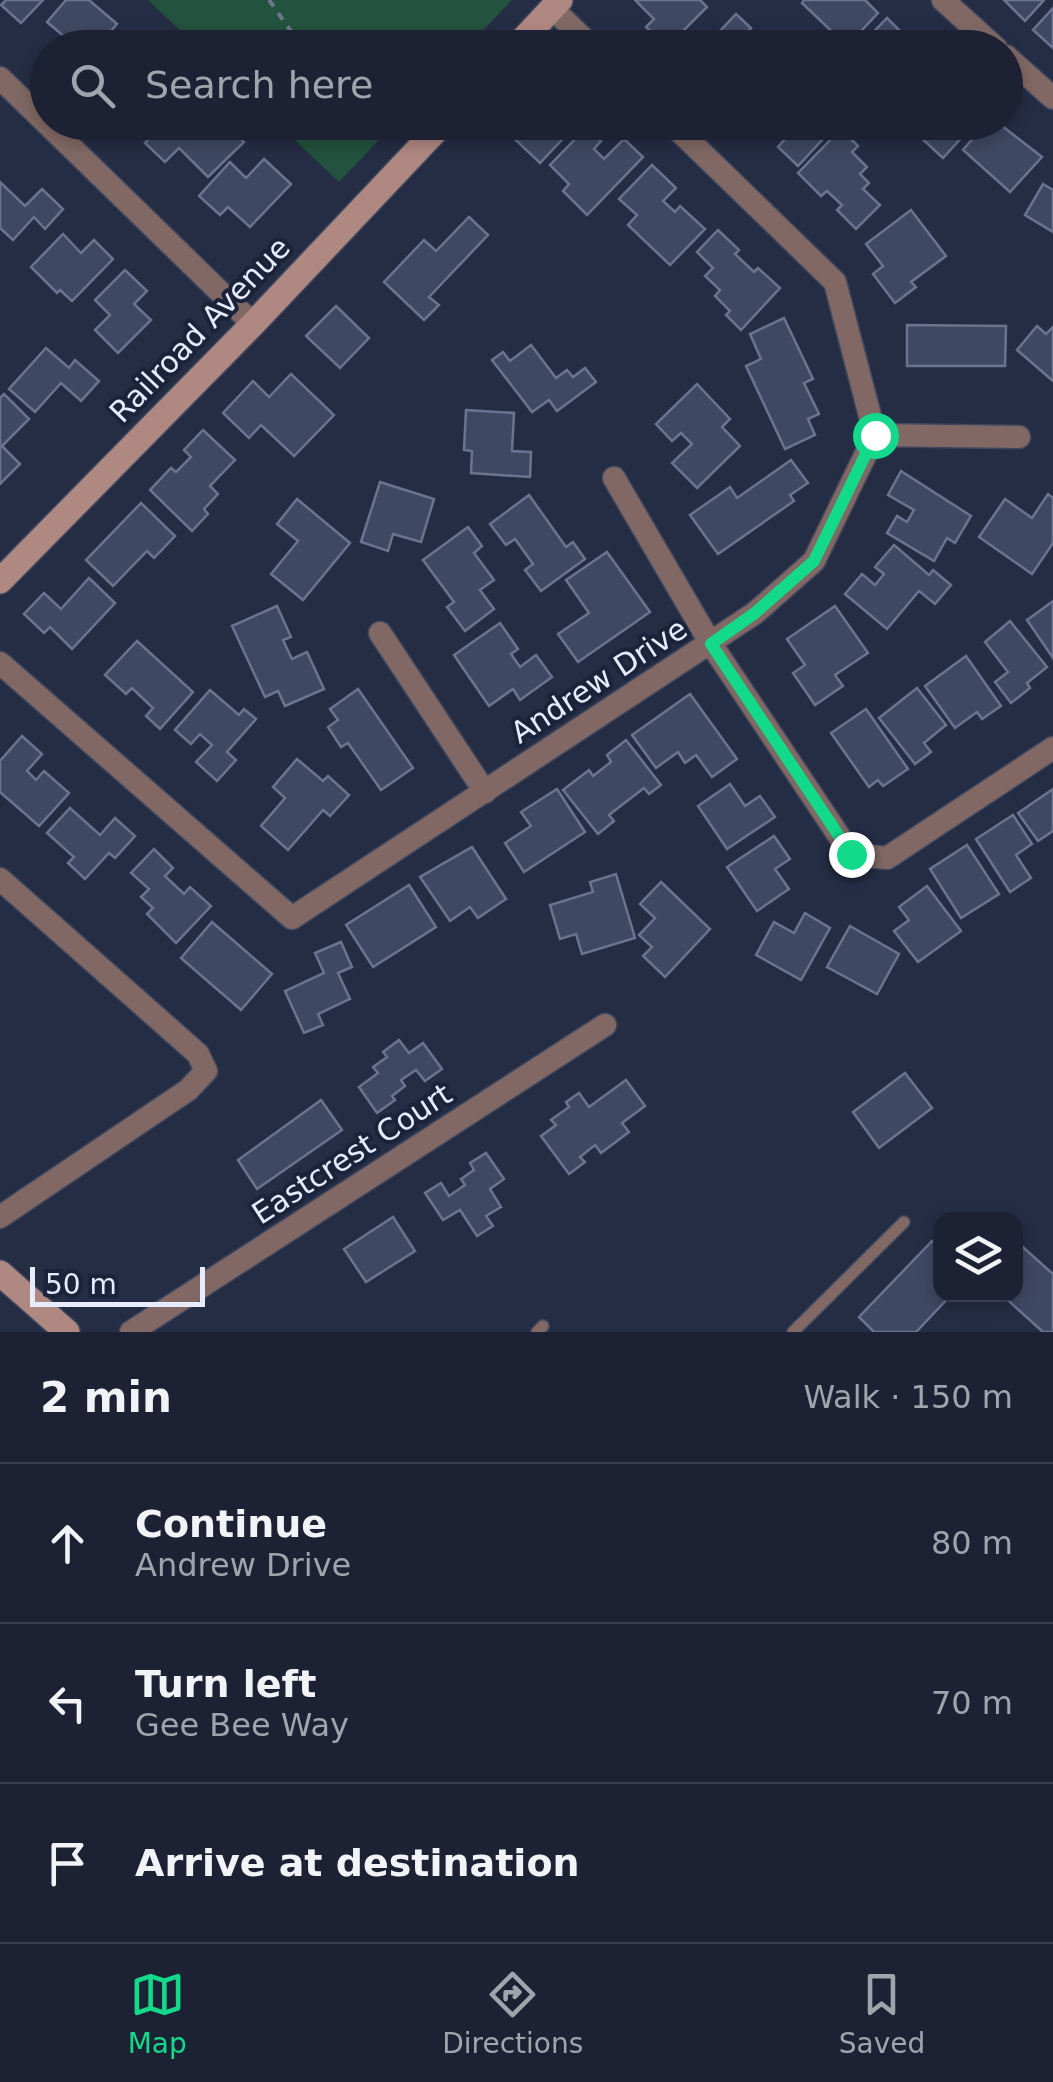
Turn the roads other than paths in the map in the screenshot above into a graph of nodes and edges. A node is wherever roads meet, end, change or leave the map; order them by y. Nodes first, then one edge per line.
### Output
1 (943, 0) edge
2 (556, 4) edge
3 (532, 30) edge
4 (578, 30) edge
5 (976, 30) edge
6 (1023, 71) edge
7 (0, 78) edge
8 (1053, 98) edge
9 (30, 107) edge
10 (64, 140) edge
11 (427, 140) edge
12 (689, 140) edge
13 (253, 324) junction
14 (875, 435) junction
15 (1019, 437) dead end
16 (614, 478) dead end
17 (0, 581) edge
18 (380, 634) dead end
19 (711, 644) junction
20 (0, 663) edge
21 (1053, 748) edge
22 (484, 792) junction
23 (0, 878) edge
24 (606, 1025) dead end
25 (0, 1217) edge
26 (904, 1222) dead end
27 (0, 1273) edge
28 (67, 1332) edge
29 (131, 1332) edge
30 (792, 1332) edge

1 - 5 street
2 - 3 street
2 - 4 street
6 - 8 street
7 - 9 street
10 - 13 street
11 - 13 street, Railroad Avenue
12 - 14 street
13 - 17 street, Railroad Avenue
14 - 15 street
14 - 19 street, Andrew Drive
16 - 19 street
18 - 22 street
19 - 21 street
19 - 22 street, Andrew Drive
20 - 22 street, Andrew Drive
23 - 25 street
24 - 29 street, Eastcrest Court
26 - 30 lane
27 - 28 street

